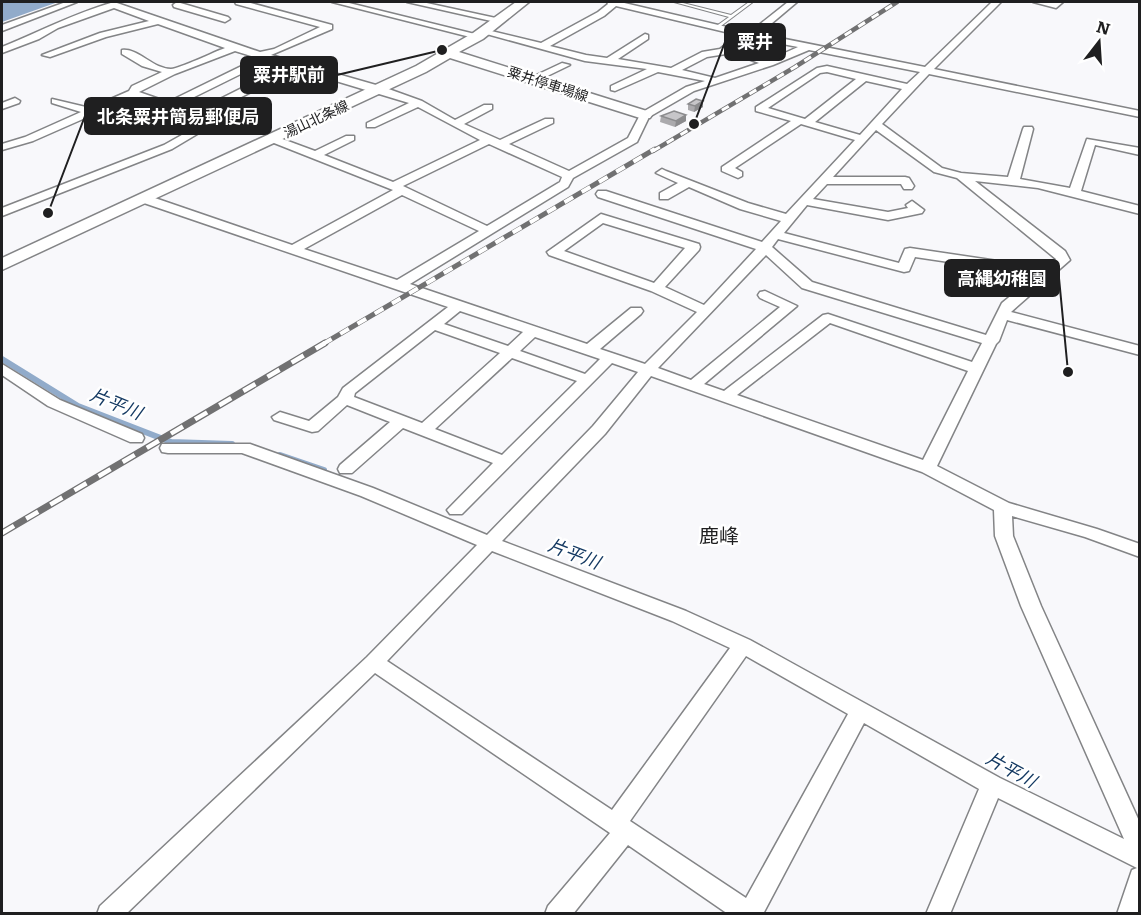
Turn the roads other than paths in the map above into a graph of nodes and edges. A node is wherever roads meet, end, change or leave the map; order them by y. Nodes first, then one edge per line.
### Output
1 (73, 2) edge
2 (239, 2) edge
3 (336, 2) edge
4 (411, 2) edge
5 (523, 2) edge
6 (613, 2) edge
7 (676, 2) edge
8 (751, 2) edge
9 (793, 2) edge
10 (998, 2) edge
11 (1037, 2) edge
12 (1059, 2) edge
13 (648, 6) edge
14 (167, 9) dead end
15 (155, 16) junction
16 (730, 16) junction
17 (500, 20) junction
18 (2, 28) edge
19 (717, 28) junction
20 (190, 31) junction
21 (746, 33) junction
22 (482, 34) junction
23 (36, 37) junction
24 (645, 37) dead end
25 (2, 39) edge
26 (17, 44) junction
27 (542, 46) junction
28 (809, 46) junction
29 (763, 47) dead end
30 (66, 48) junction
31 (234, 48) junction
32 (2, 50) edge
33 (125, 52) dead end
34 (451, 54) junction
35 (47, 55) dead end
36 (264, 56) junction
37 (607, 62) junction
38 (770, 63) junction
39 (295, 65) junction
40 (565, 65) dead end
41 (656, 69) junction
42 (927, 69) junction
43 (171, 72) junction
44 (671, 72) junction
45 (863, 78) junction
46 (533, 79) junction
47 (715, 80) junction
48 (615, 88) dead end
49 (909, 88) junction
50 (379, 89) junction
51 (133, 93) junction
52 (15, 101) dead end
53 (56, 101) dead end
54 (418, 103) junction
55 (169, 105) junction
56 (2, 106) edge
57 (488, 107) dead end
58 (92, 112) junction
59 (1140, 114) edge
60 (196, 115) junction
61 (645, 116) junction
62 (549, 121) dead end
63 (803, 122) junction
64 (454, 124) junction
65 (371, 125) dead end
66 (876, 125) junction
67 (1028, 129) dead end
68 (350, 138) dead end
69 (273, 139) junction
70 (862, 139) junction
71 (494, 142) junction
72 (2, 147) edge
73 (1140, 152) edge
74 (316, 154) junction
75 (662, 173) dead end
76 (738, 174) dead end
77 (569, 176) junction
78 (961, 176) junction
79 (824, 180) junction
80 (1013, 181) junction
81 (688, 183) junction
82 (908, 186) dead end
83 (397, 188) junction
84 (651, 191) dead end
85 (1074, 193) junction
86 (602, 194) dead end
87 (664, 196) junction
88 (145, 199) junction
89 (677, 201) dead end
90 (804, 201) junction
91 (912, 205) dead end
92 (1140, 210) edge
93 (2, 212) edge
94 (789, 219) junction
95 (489, 231) junction
96 (777, 236) junction
97 (766, 248) junction
98 (294, 249) junction
99 (2, 265) edge
100 (1049, 273) junction
101 (401, 284) junction
102 (656, 288) junction
103 (765, 295) dead end
104 (458, 306) junction
105 (636, 310) dead end
106 (706, 311) junction
107 (1003, 314) junction
108 (434, 325) junction
109 (532, 332) junction
110 (992, 341) junction
111 (588, 351) junction
112 (1140, 351) edge
113 (510, 352) junction
114 (609, 358) junction
115 (2, 369) edge
116 (977, 369) junction
117 (647, 371) junction
118 (588, 380) junction
119 (693, 386) junction
120 (725, 397) junction
121 (345, 399) junction
122 (280, 417) dead end
123 (401, 421) junction
124 (424, 430) junction
125 (136, 438) dead end
126 (168, 448) dead end
127 (505, 462) junction
128 (928, 468) junction
129 (346, 469) dead end
130 (1003, 507) junction
131 (456, 510) dead end
132 (492, 540) junction
133 (1140, 551) edge
134 (743, 645) junction
135 (374, 662) junction
136 (861, 710) junction
137 (992, 785) junction
138 (621, 827) junction
139 (1140, 850) edge
140 (1140, 859) edge
141 (1140, 878) edge
142 (109, 914) edge
143 (558, 914) edge
144 (749, 914) edge
145 (938, 914) edge
146 (1129, 914) edge

1 - 18 street
2 - 36 street
3 - 22 street
4 - 17 street
5 - 17 main road, 湯山北条線
6 - 13 street
6 - 27 street
7 - 16 lane
8 - 16 lane
9 - 21 street
10 - 42 street
11 - 12 street
13 - 19 street
14 - 20 street
15 - 20 street
15 - 23 street
15 - 30 street
16 - 19 lane
17 - 22 main road, 湯山北条線
19 - 21 street
20 - 31 street
21 - 28 street
21 - 44 street
22 - 27 street
22 - 34 main road, 湯山北条線
23 - 26 street
23 - 30 street
24 - 37 street
25 - 26 street
26 - 32 street
27 - 37 street
28 - 38 street
28 - 42 street
29 - 38 street
30 - 35 street
31 - 36 street
31 - 43 street
33 - 43 street
34 - 46 main road, 粟井停車場線
34 - 50 main road, 湯山北条線
36 - 39 street
36 - 55 street
37 - 41 street
38 - 47 street
39 - 50 street
39 - 60 street
40 - 46 street
41 - 44 street
41 - 48 street
42 - 49 street
42 - 59 street
43 - 51 street
44 - 47 street
45 - 49 street
45 - 63 street
45 - 63 street
46 - 61 main road, 粟井停車場線
47 - 61 street
49 - 66 street
50 - 54 street
50 - 69 main road, 湯山北条線
51 - 55 street
51 - 58 street
52 - 56 street
53 - 58 street
54 - 64 street
54 - 65 street
55 - 60 street
57 - 64 street
58 - 72 street
60 - 93 street
61 - 77 street
62 - 71 street
63 - 70 street
63 - 76 street
64 - 71 street
66 - 70 street
66 - 78 street
67 - 80 street
68 - 74 street
69 - 74 street
69 - 88 main road, 湯山北条線
70 - 79 street
71 - 77 street
71 - 83 street
73 - 85 street
74 - 83 street
75 - 81 street
77 - 95 street
78 - 80 street
78 - 100 street
79 - 82 street
79 - 90 street
80 - 85 street
81 - 87 street
81 - 94 street
83 - 95 street
83 - 98 street
84 - 87 street
85 - 92 street
86 - 97 street
87 - 89 street
88 - 98 street
88 - 99 main road, 湯山北条線
90 - 91 street
90 - 94 street
94 - 96 street
95 - 101 street
96 - 97 street
96 - 100 street
97 - 106 street
97 - 110 street
98 - 101 street
100 - 107 street
101 - 104 street
102 - 102 street
102 - 106 street
103 - 119 street
104 - 108 street
104 - 109 street
105 - 111 street
106 - 117 street
107 - 110 street
107 - 112 street
108 - 113 street
108 - 121 street
109 - 111 street
109 - 113 street
110 - 116 street
111 - 114 street
113 - 118 street
113 - 124 street
114 - 117 street
114 - 118 street
115 - 125 street
116 - 120 street
116 - 128 street
117 - 119 street
117 - 132 street
118 - 127 street
119 - 120 street
120 - 128 street
121 - 122 street
121 - 123 street
123 - 124 street
123 - 129 street
124 - 127 street
126 - 132 street
127 - 131 street
128 - 130 street
130 - 133 street
130 - 139 street
132 - 134 street
132 - 135 street
134 - 136 street
134 - 138 street
135 - 138 street
135 - 142 street
136 - 137 street
136 - 144 street
137 - 140 street
137 - 145 street
138 - 143 street
138 - 144 street
141 - 146 street

